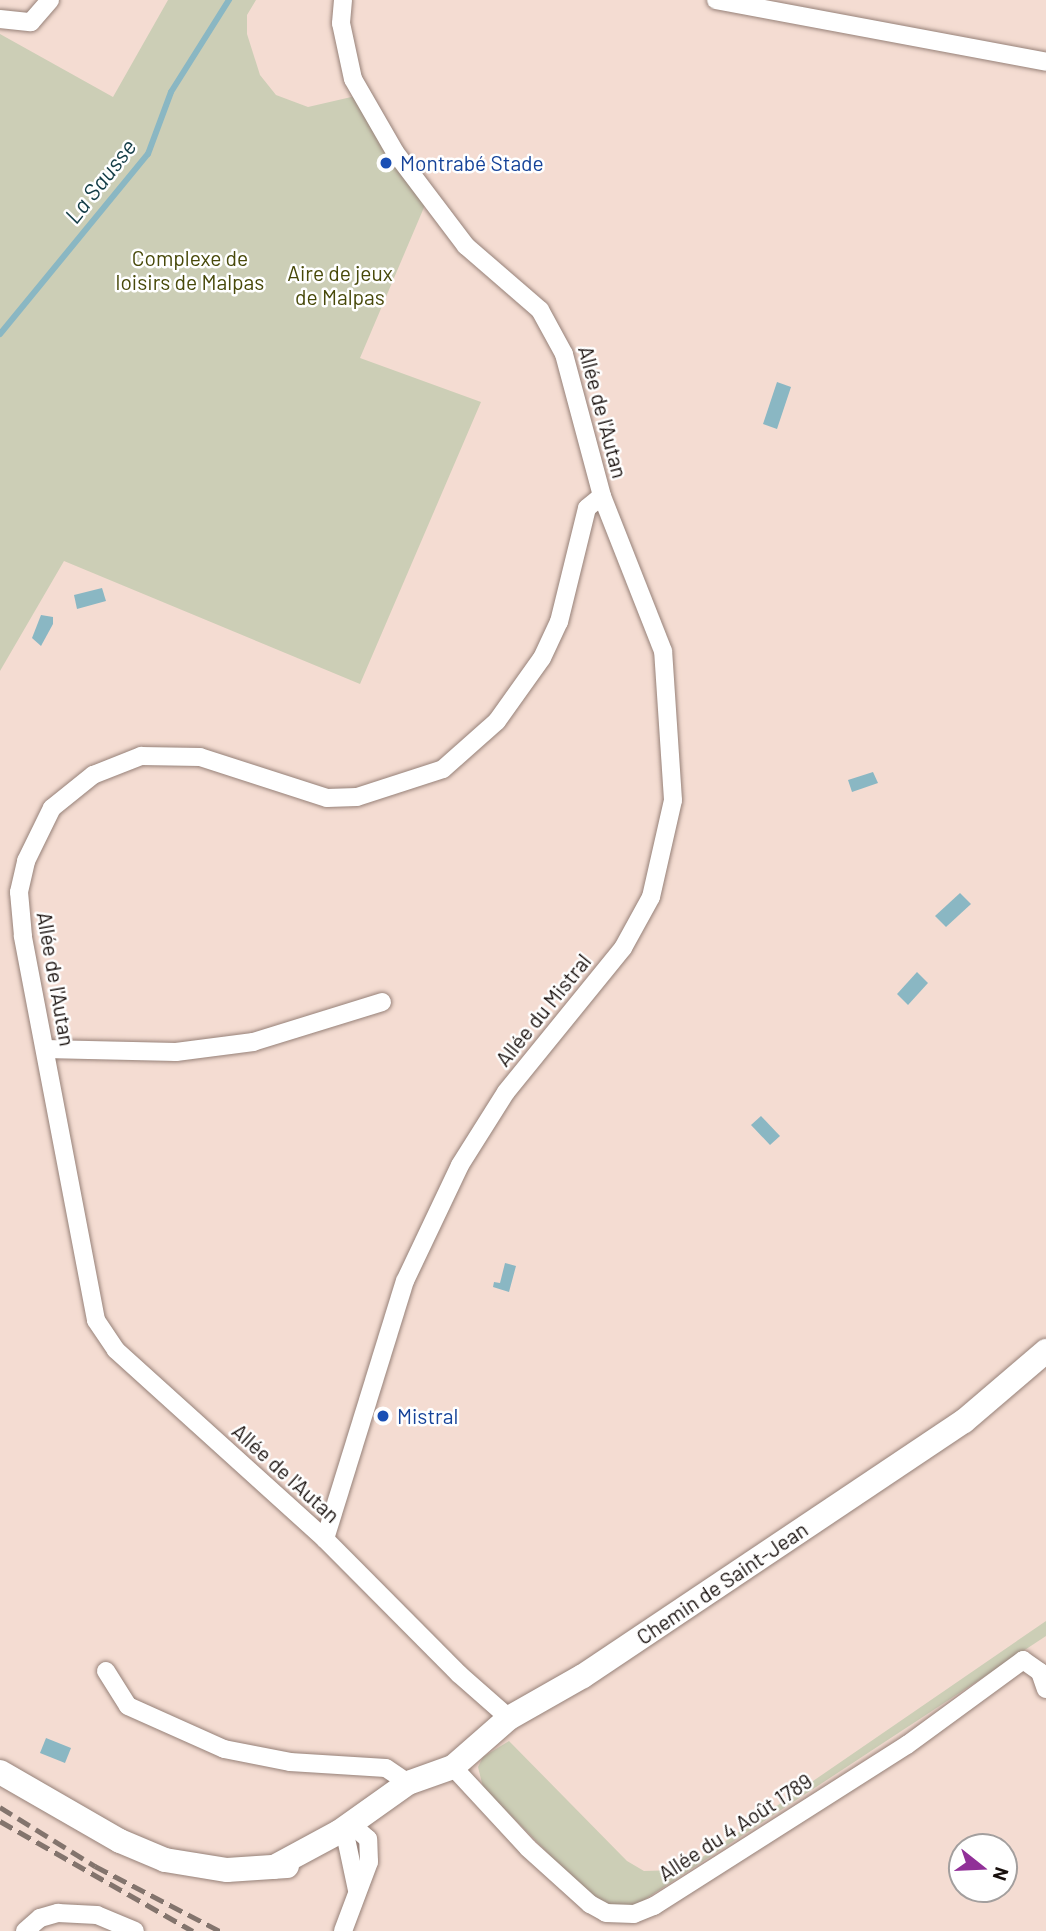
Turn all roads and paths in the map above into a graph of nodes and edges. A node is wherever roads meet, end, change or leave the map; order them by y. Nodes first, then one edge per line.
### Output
1 (50, 0) edge
2 (343, 0) edge
3 (716, 0) edge
4 (0, 19) edge
5 (1046, 62) edge
6 (602, 496) junction
7 (382, 1002) dead end
8 (45, 1049) junction
9 (1046, 1351) edge
10 (325, 1539) junction
11 (106, 1671) dead end
12 (1046, 1689) edge
13 (509, 1718) junction
14 (453, 1767) junction
15 (0, 1772) edge
16 (398, 1791) junction
17 (351, 1833) junction
18 (24, 1931) edge
19 (135, 1931) edge
20 (343, 1931) edge

1 - 4 street
2 - 6 street, Allée de l'Autan
3 - 5 street
6 - 8 street, Allée de l'Autan
6 - 10 street, Allée du Mistral
7 - 8 street
8 - 10 street, Allée de l'Autan
9 - 13 street, Chemin de Saint-Jean
10 - 13 street, Allée de l'Autan
11 - 16 street
12 - 14 street, Allée du 4 Août 1789
13 - 14 street, Chemin de Saint-Jean
14 - 16 street, Chemin de Saint-Jean
15 - 17 street
16 - 17 street
17 - 20 street
18 - 19 street

